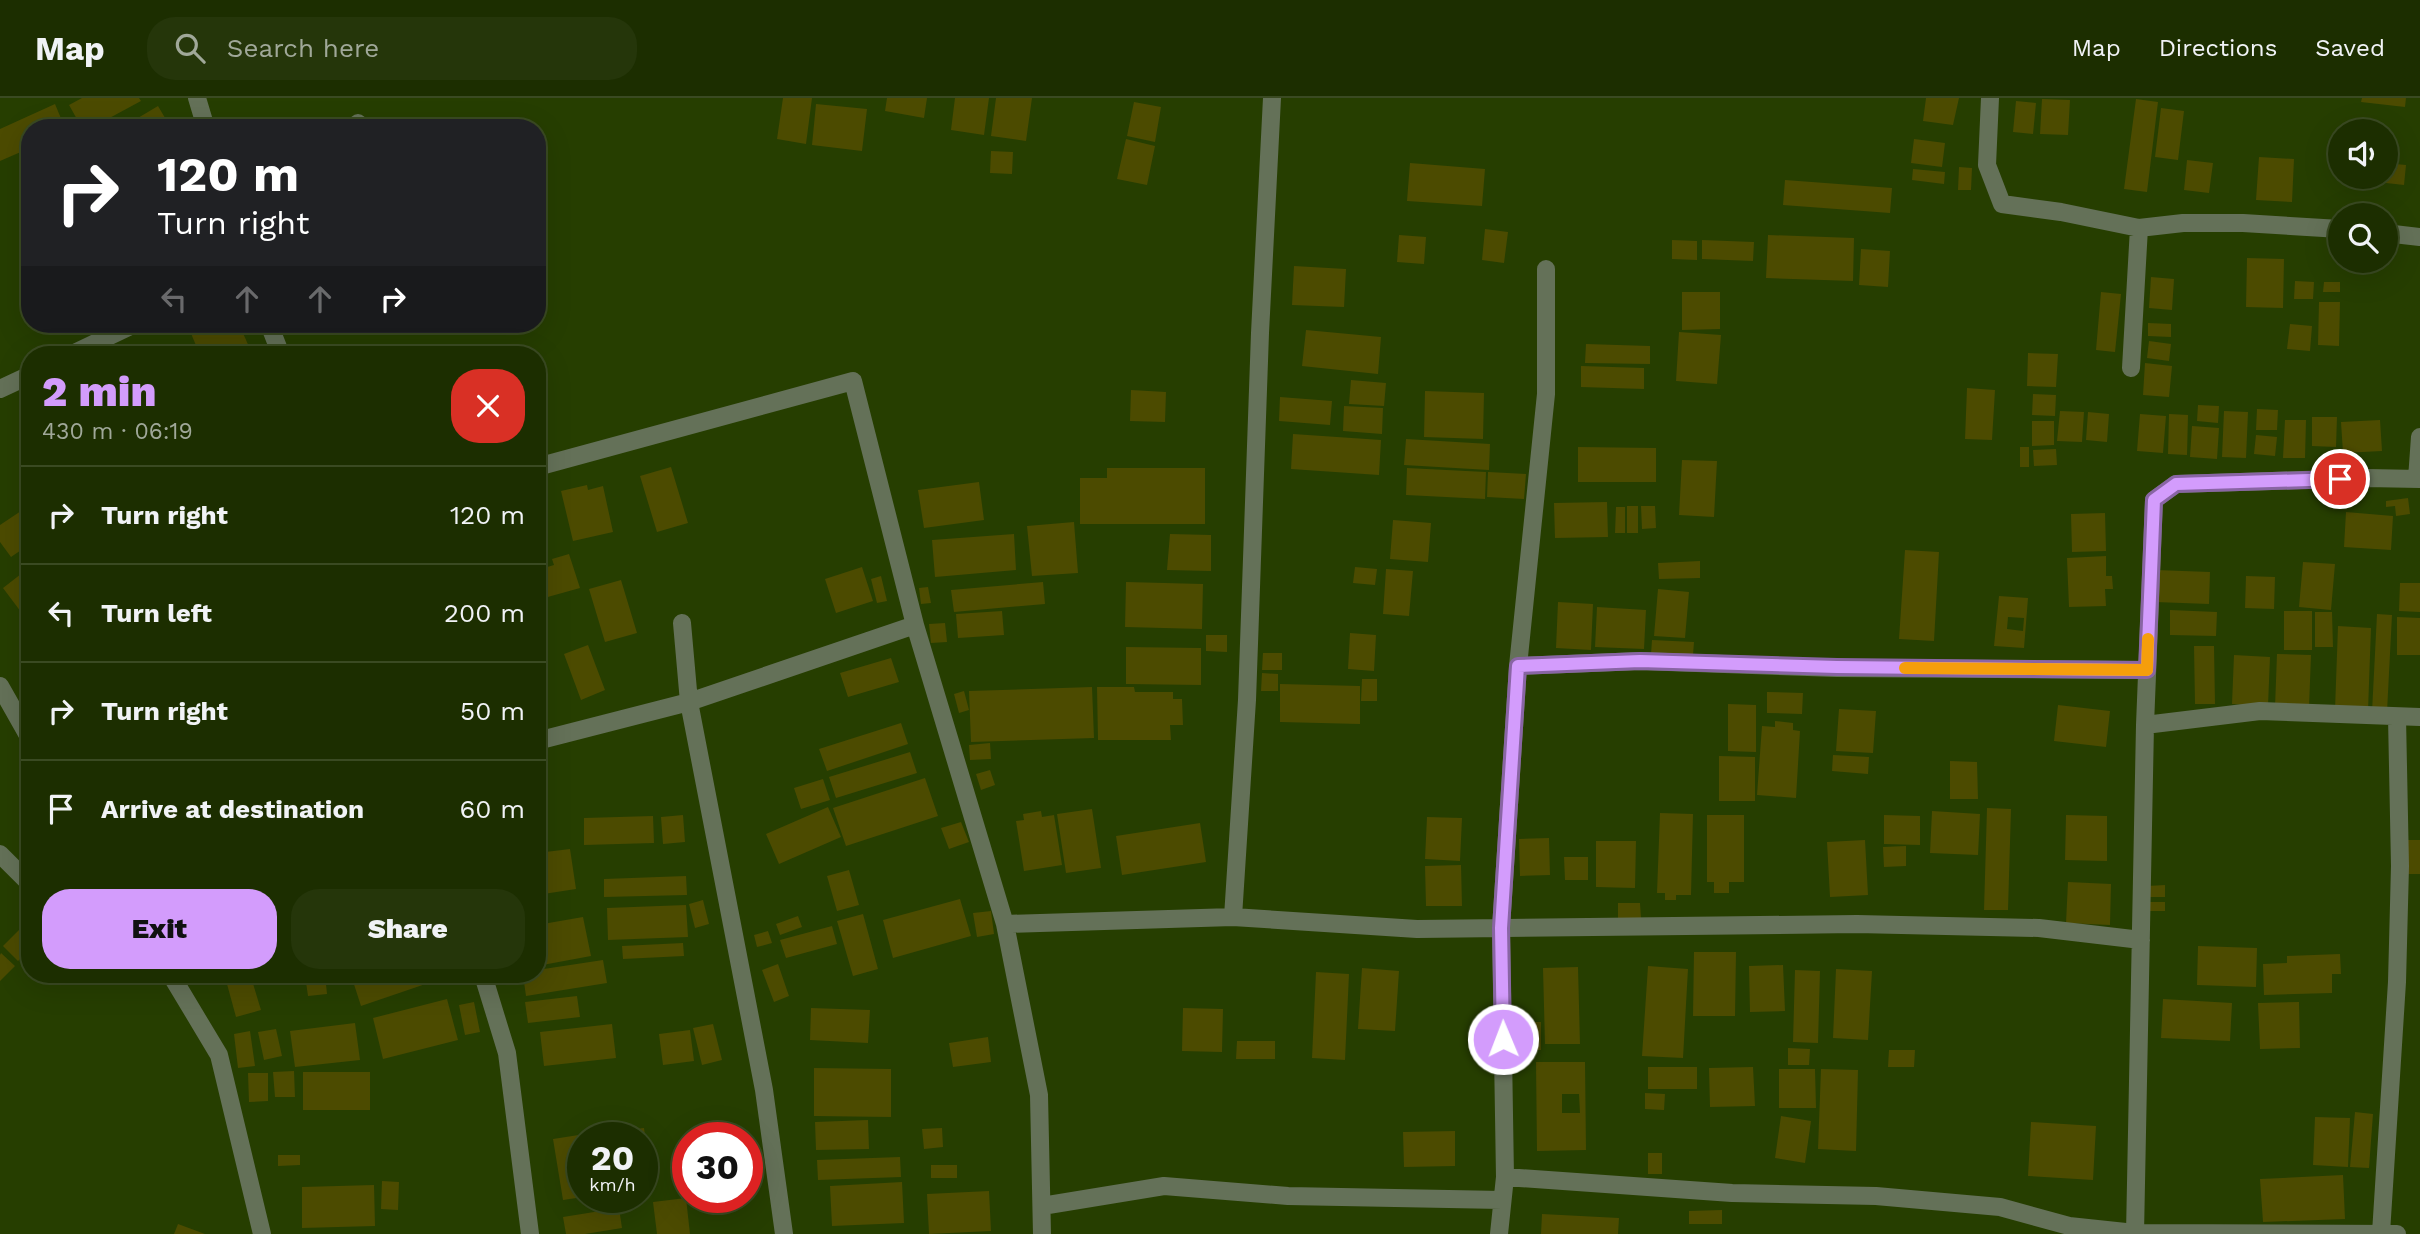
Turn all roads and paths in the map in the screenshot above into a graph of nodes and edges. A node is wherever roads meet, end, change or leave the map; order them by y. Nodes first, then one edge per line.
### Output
1 (197, 98) edge
2 (1272, 98) edge
3 (1990, 98) edge
4 (203, 119) edge
5 (2139, 228) junction
6 (2328, 228) edge
7 (2398, 234) edge
8 (2420, 237) edge
9 (1546, 269) dead end
10 (116, 333) edge
11 (89, 346) edge
12 (2130, 368) dead end
13 (21, 379) edge
14 (0, 389) edge
15 (2420, 437) edge
16 (546, 465) edge
17 (2419, 479) edge
18 (682, 623) dead end
19 (915, 625) junction
20 (1518, 666) junction
21 (2147, 670) junction
22 (0, 686) edge
23 (689, 702) junction
24 (2398, 716) junction
25 (2420, 717) edge
26 (21, 723) edge
27 (2145, 725) junction
28 (546, 739) edge
29 (0, 854) edge
30 (21, 875) edge
31 (1233, 917) junction
32 (1005, 924) junction
33 (1501, 928) junction
34 (2141, 940) junction
35 (176, 983) edge
36 (485, 983) edge
37 (1505, 1177) junction
38 (1502, 1200) junction
39 (1042, 1206) junction
40 (2381, 1233) edge
41 (262, 1234) edge
42 (530, 1234) edge
43 (784, 1234) edge
44 (1042, 1234) edge
45 (1499, 1234) edge
46 (2135, 1234) edge
47 (2397, 1234) edge

1 - 4 street
2 - 31 street
3 - 5 street
5 - 6 street
5 - 12 street
7 - 8 street
9 - 20 street
10 - 11 street
13 - 14 street
15 - 17 street
16 - 19 street
17 - 21 street
18 - 23 street
19 - 23 street
19 - 32 street
20 - 21 street
20 - 33 street
21 - 27 street
22 - 26 street
23 - 28 street
23 - 43 street
24 - 25 street
24 - 27 street
24 - 40 street
27 - 34 street
29 - 30 street
31 - 32 street
31 - 33 street
32 - 39 street
33 - 34 street
33 - 37 street
34 - 46 street
35 - 41 street
36 - 42 street
37 - 38 street
37 - 46 street
38 - 39 street
38 - 45 street
39 - 44 street
40 - 46 street
40 - 47 street

